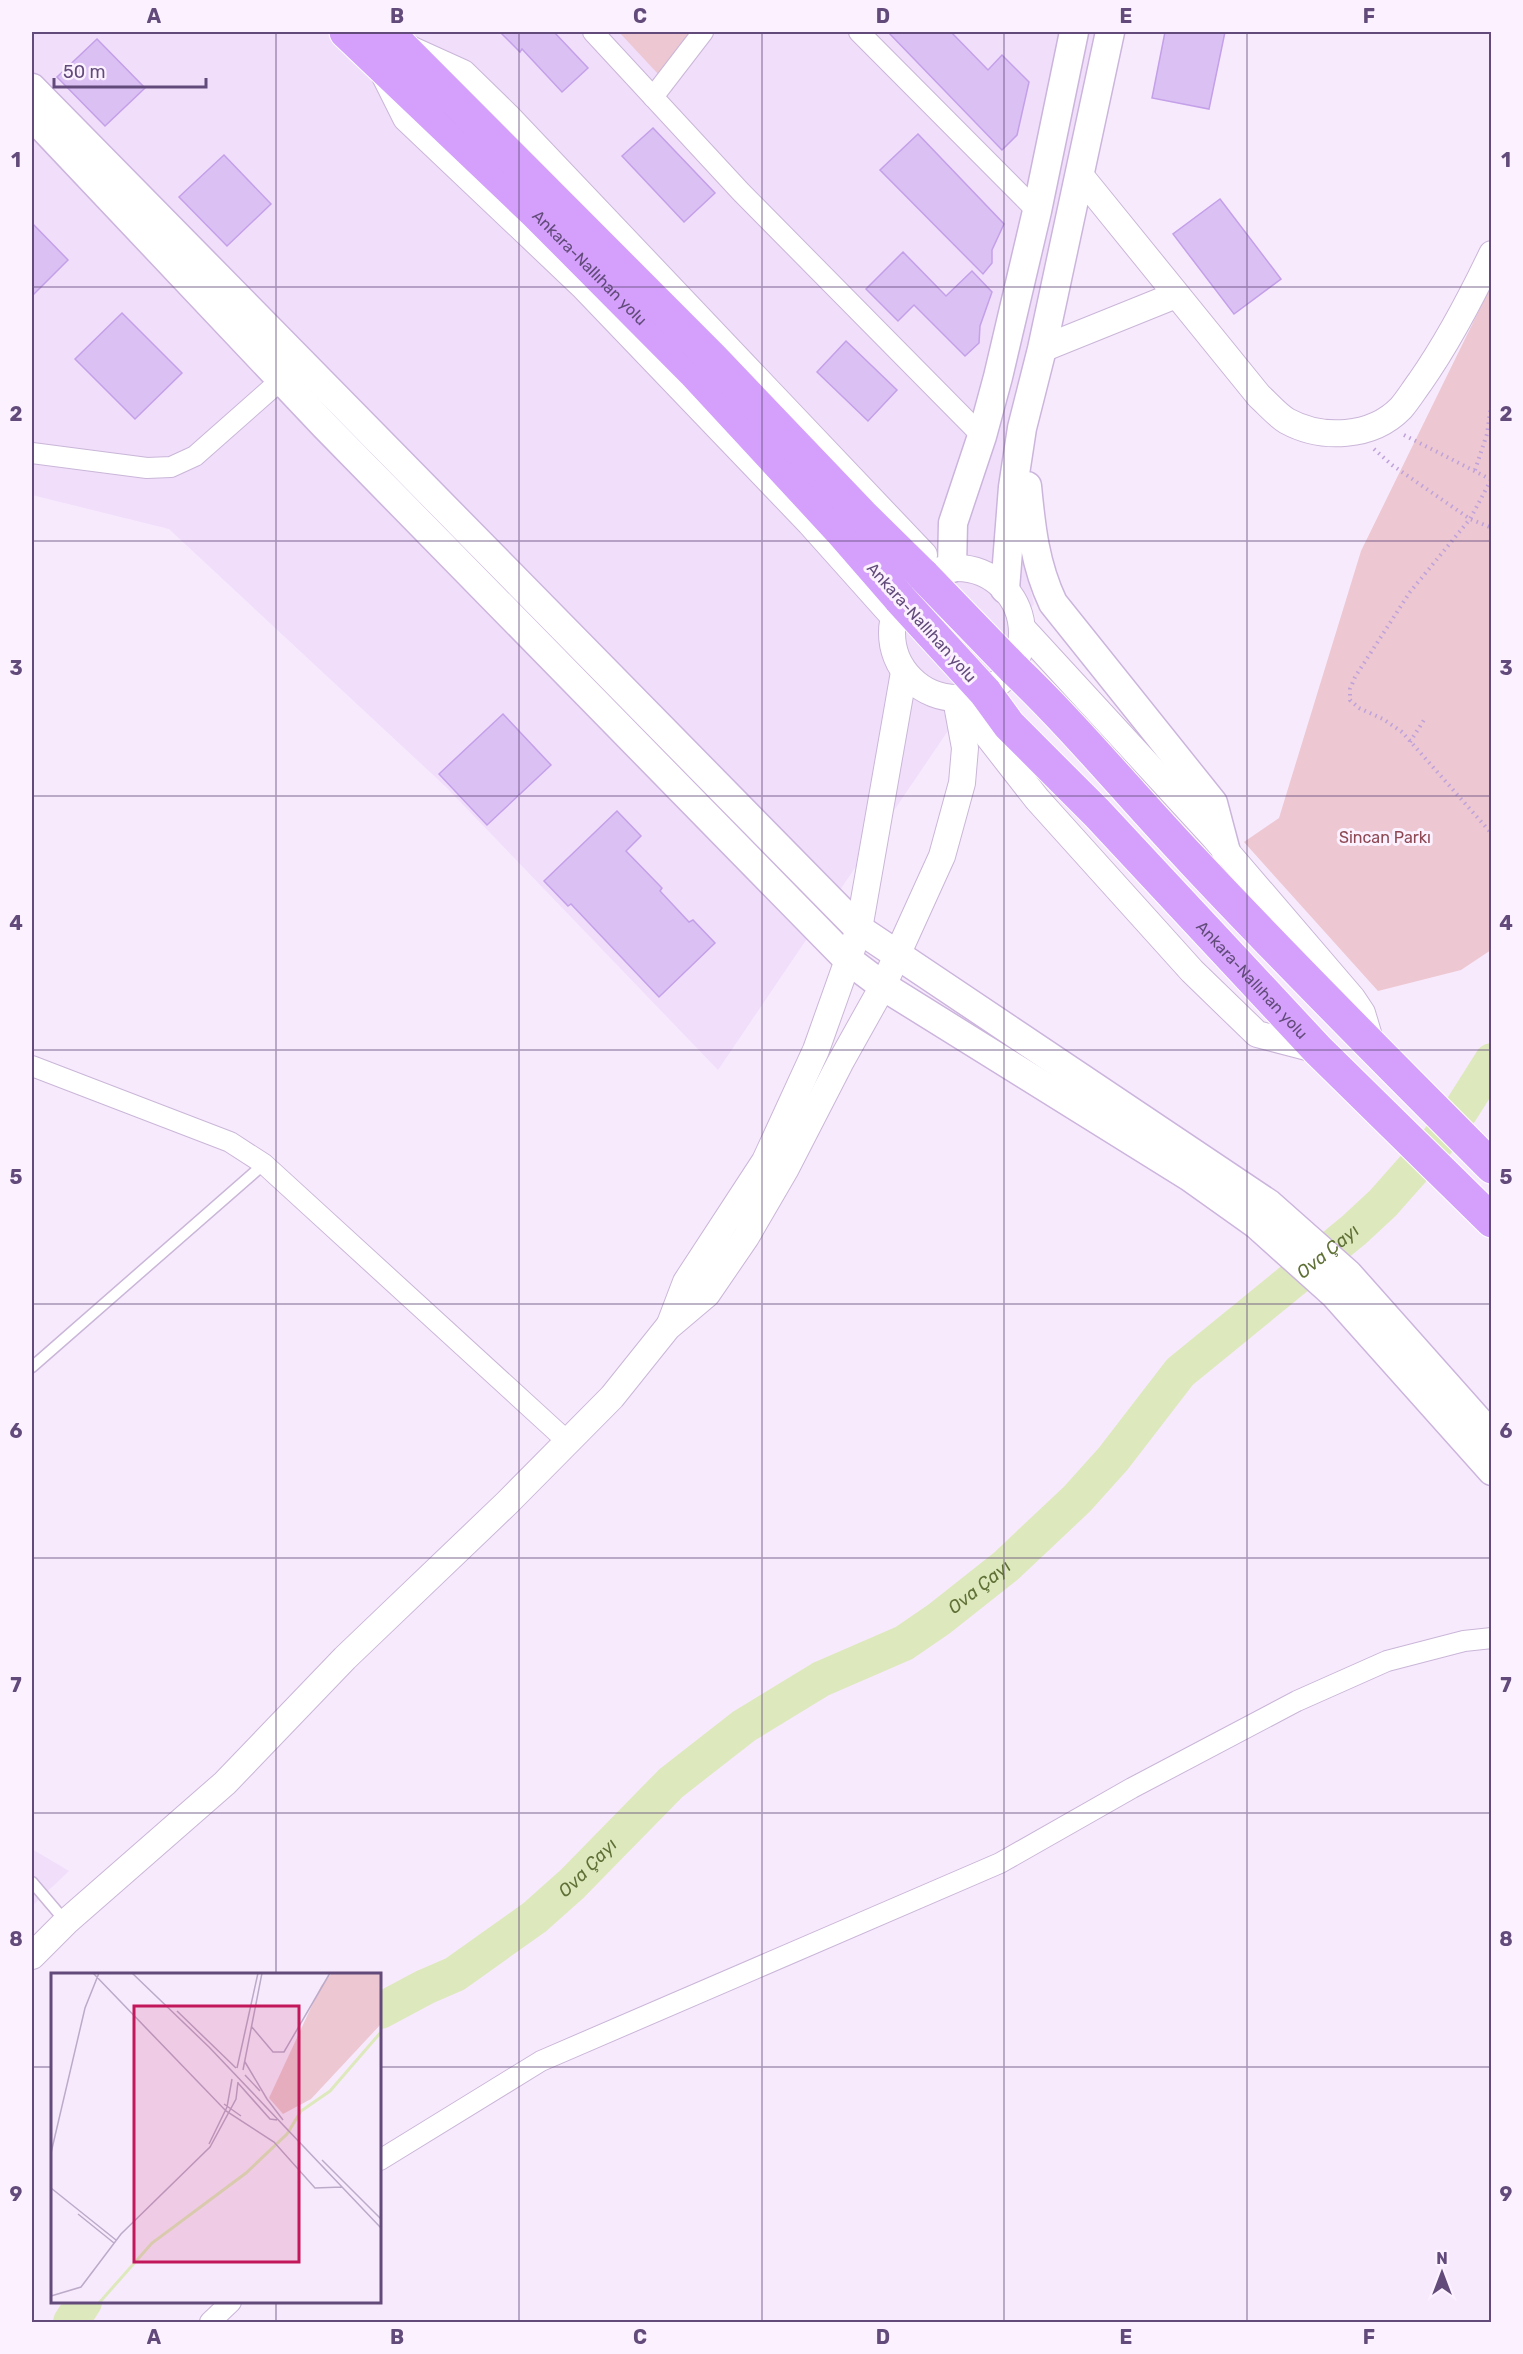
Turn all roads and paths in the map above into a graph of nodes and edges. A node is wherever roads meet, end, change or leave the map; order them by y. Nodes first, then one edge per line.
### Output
1 (346, 32) edge
2 (593, 32) edge
3 (704, 32) edge
4 (859, 32) edge
5 (1074, 32) edge
6 (1110, 32) edge
7 (388, 46) edge
8 (32, 88) edge
9 (653, 97) junction
10 (32, 116) edge
11 (1079, 174) junction
12 (1036, 211) junction
13 (1491, 254) edge
14 (1176, 295) junction
15 (1041, 349) junction
16 (281, 380) junction
17 (1491, 399) edge
18 (1379, 423) junction
19 (1022, 428) junction
20 (1352, 432) junction
21 (982, 436) junction
22 (32, 453) edge
23 (1475, 470) junction
24 (1491, 480) edge
25 (1470, 519) junction
26 (1491, 528) edge
27 (938, 572) junction
28 (1005, 589) junction
29 (897, 608) junction
30 (1022, 628) junction
31 (904, 672) junction
32 (1041, 695) junction
33 (967, 697) junction
34 (1424, 720) dead end
35 (1009, 725) junction
36 (1410, 742) junction
37 (1491, 834) edge
38 (1226, 852) junction
39 (860, 929) junction
40 (899, 954) junction
41 (847, 959) junction
42 (883, 986) junction
43 (1318, 1050) junction
44 (1376, 1050) junction
45 (32, 1066) edge
46 (264, 1164) junction
47 (1491, 1167) edge
48 (1491, 1221) edge
49 (668, 1328) junction
50 (32, 1367) edge
51 (1491, 1436) edge
52 (568, 1442) junction
53 (1491, 1471) edge
54 (1491, 1638) edge
55 (32, 1882) edge
56 (66, 1922) junction
57 (32, 1956) edge
58 (381, 2159) edge
59 (229, 2303) edge
60 (210, 2322) edge

1 - 7 highway, Ankara-Nallıhan yolu
2 - 9 street
3 - 9 street
4 - 12 street
5 - 12 main road
6 - 11 main road
7 - 27 highway, Ankara-Nallıhan yolu
7 - 29 highway, Ankara-Nallıhan yolu
8 - 39 main road
9 - 21 street
10 - 16 main road
11 - 14 street
11 - 15 main road
12 - 21 main road
13 - 18 street
14 - 15 street
14 - 20 street
15 - 19 main road
16 - 22 street
16 - 41 main road
17 - 23 path
18 - 20 street
18 - 23 path
19 - 28 main road
19 - 38 main road
20 - 25 path
21 - 27 main road
23 - 24 path
24 - 25 path
25 - 26 path
25 - 36 path
27 - 28 street
27 - 29 street
27 - 32 highway, Ankara-Nallıhan yolu, bridge
28 - 30 street
29 - 31 street
29 - 33 highway, Ankara-Nallıhan yolu, bridge
30 - 33 street
30 - 38 street
31 - 33 street
31 - 39 street
32 - 35 highway
32 - 44 highway, Ankara-Nallıhan yolu
33 - 35 highway, Ankara-Nallıhan yolu
33 - 40 street
33 - 43 street
34 - 36 path
35 - 43 highway, Ankara-Nallıhan yolu
36 - 37 path
38 - 44 street
39 - 40 main road
39 - 41 street
40 - 42 street
40 - 51 main road
41 - 42 main road
41 - 49 street
42 - 49 street
42 - 53 main road
43 - 48 highway, Ankara-Nallıhan yolu
44 - 47 highway, Ankara-Nallıhan yolu
45 - 46 street
46 - 50 lane
46 - 52 street
49 - 52 street
52 - 56 street
54 - 58 street
55 - 56 lane
56 - 57 street
59 - 60 street

